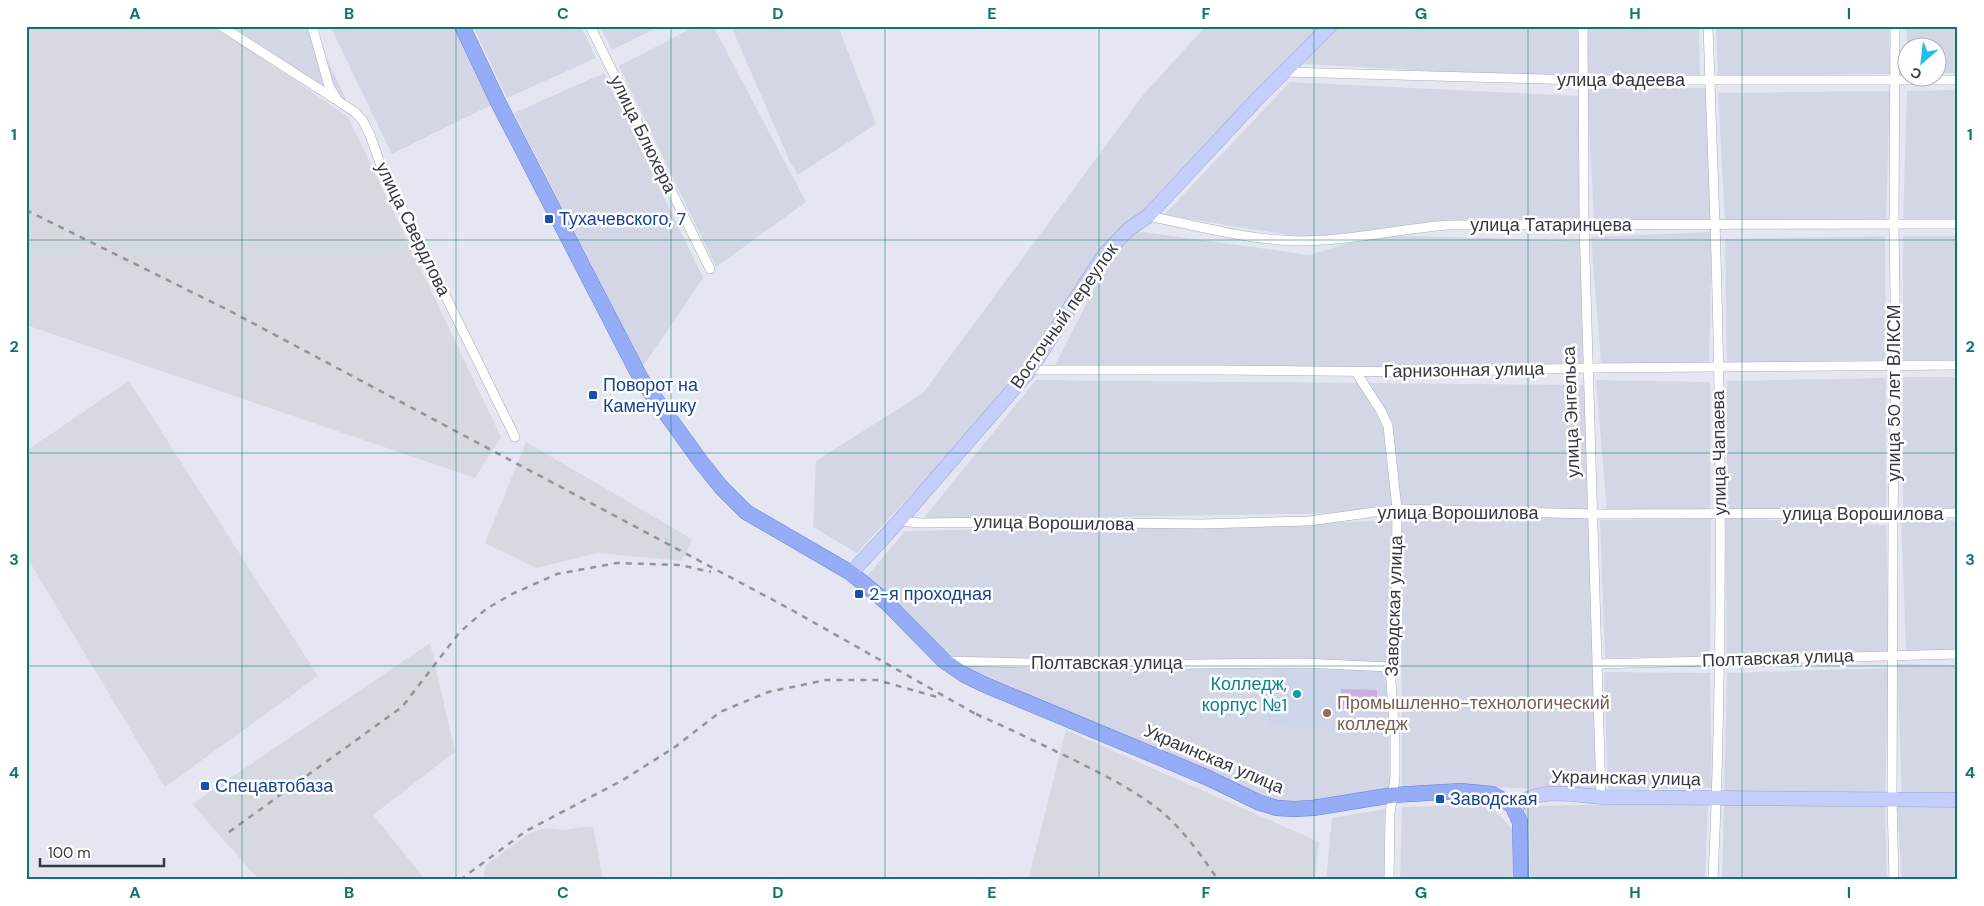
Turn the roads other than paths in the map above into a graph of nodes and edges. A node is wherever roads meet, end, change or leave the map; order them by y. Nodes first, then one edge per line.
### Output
1 (221, 26) edge
2 (312, 26) edge
3 (462, 26) edge
4 (590, 26) edge
5 (1330, 26) edge
6 (1583, 26) edge
7 (1708, 26) edge
8 (1895, 26) edge
9 (1285, 72) junction
10 (1584, 80) junction
11 (1710, 80) junction
12 (1895, 80) junction
13 (1958, 80) edge
14 (338, 101) junction
15 (1148, 216) junction
16 (1584, 224) junction
17 (1715, 224) junction
18 (1894, 224) junction
19 (1958, 224) edge
20 (710, 268) dead end
21 (1958, 365) edge
22 (1718, 366) junction
23 (1896, 366) junction
24 (1589, 368) junction
25 (1030, 370) junction
26 (1356, 372) junction
27 (515, 437) dead end
28 (1397, 509) junction
29 (1892, 513) junction
30 (1958, 513) edge
31 (1593, 514) junction
32 (1720, 514) junction
33 (899, 521) junction
34 (851, 573) junction
35 (1893, 654) junction
36 (1958, 654) edge
37 (1720, 659) junction
38 (944, 661) junction
39 (1597, 664) junction
40 (1390, 667) junction
41 (1393, 795) junction
42 (1601, 797) junction
43 (1715, 798) junction
44 (1892, 800) junction
45 (1958, 800) edge
46 (1514, 808) junction
47 (1389, 880) edge
48 (1521, 880) edge
49 (1713, 880) edge
50 (1894, 880) edge

1 - 14 street
2 - 14 street, улица Свердлова
3 - 34 main road, Украинская улица
4 - 20 street, улица Блюхера
5 - 9 street, Восточный переулок
6 - 10 street, улица Энгельса
7 - 11 street, улица Чапаева
8 - 12 street, улица 50 лет ВЛКСМ
9 - 10 street, улица Фадеева
9 - 15 street, Восточный переулок
10 - 11 street, улица Фадеева
10 - 16 street, улица Энгельса
11 - 12 street, улица Фадеева
11 - 17 street, улица Чапаева
12 - 13 street, улица Фадеева
12 - 18 street, улица 50 лет ВЛКСМ
14 - 27 street, улица Свердлова
15 - 16 street, улица Татаринцева
15 - 25 street, Восточный переулок
16 - 17 street, улица Татаринцева
16 - 24 street, улица Энгельса
17 - 18 street, улица Татаринцева
17 - 22 street, улица Чапаева
18 - 19 street, улица Татаринцева
18 - 23 street, улица 50 лет ВЛКСМ
21 - 23 street, Гарнизонная улица
22 - 23 street, Гарнизонная улица
22 - 24 street, Гарнизонная улица
22 - 32 street, улица Чапаева
23 - 29 street, улица 50 лет ВЛКСМ
24 - 26 street, Гарнизонная улица
24 - 31 street, улица Энгельса
25 - 26 street, Гарнизонная улица
25 - 33 street, Восточный переулок
26 - 28 street, Заводская улица
28 - 31 street, улица Ворошилова
28 - 33 street, улица Ворошилова
28 - 40 street, Заводская улица
29 - 30 street, улица Ворошилова
29 - 32 street, улица Ворошилова
29 - 35 street, улица 50 лет ВЛКСМ
31 - 32 street, улица Ворошилова
31 - 39 street, улица Энгельса
32 - 37 street, улица Чапаева
33 - 34 street, Восточный переулок
34 - 38 main road, Украинская улица
35 - 36 street, Полтавская улица
35 - 37 street, Полтавская улица
35 - 44 street, улица 50 лет ВЛКСМ
37 - 39 street, Полтавская улица
37 - 43 street, улица Чапаева
38 - 40 street, Полтавская улица
38 - 41 main road, Украинская улица
39 - 42 street, улица Энгельса
40 - 41 street, Заводская улица
41 - 46 main road, Украинская улица
41 - 47 street, Заводская улица
42 - 43 street, Украинская улица
42 - 46 street, Украинская улица
43 - 44 street, Украинская улица
43 - 49 street, улица Чапаева
44 - 45 street, Украинская улица
44 - 50 street, улица 50 лет ВЛКСМ
46 - 48 main road

